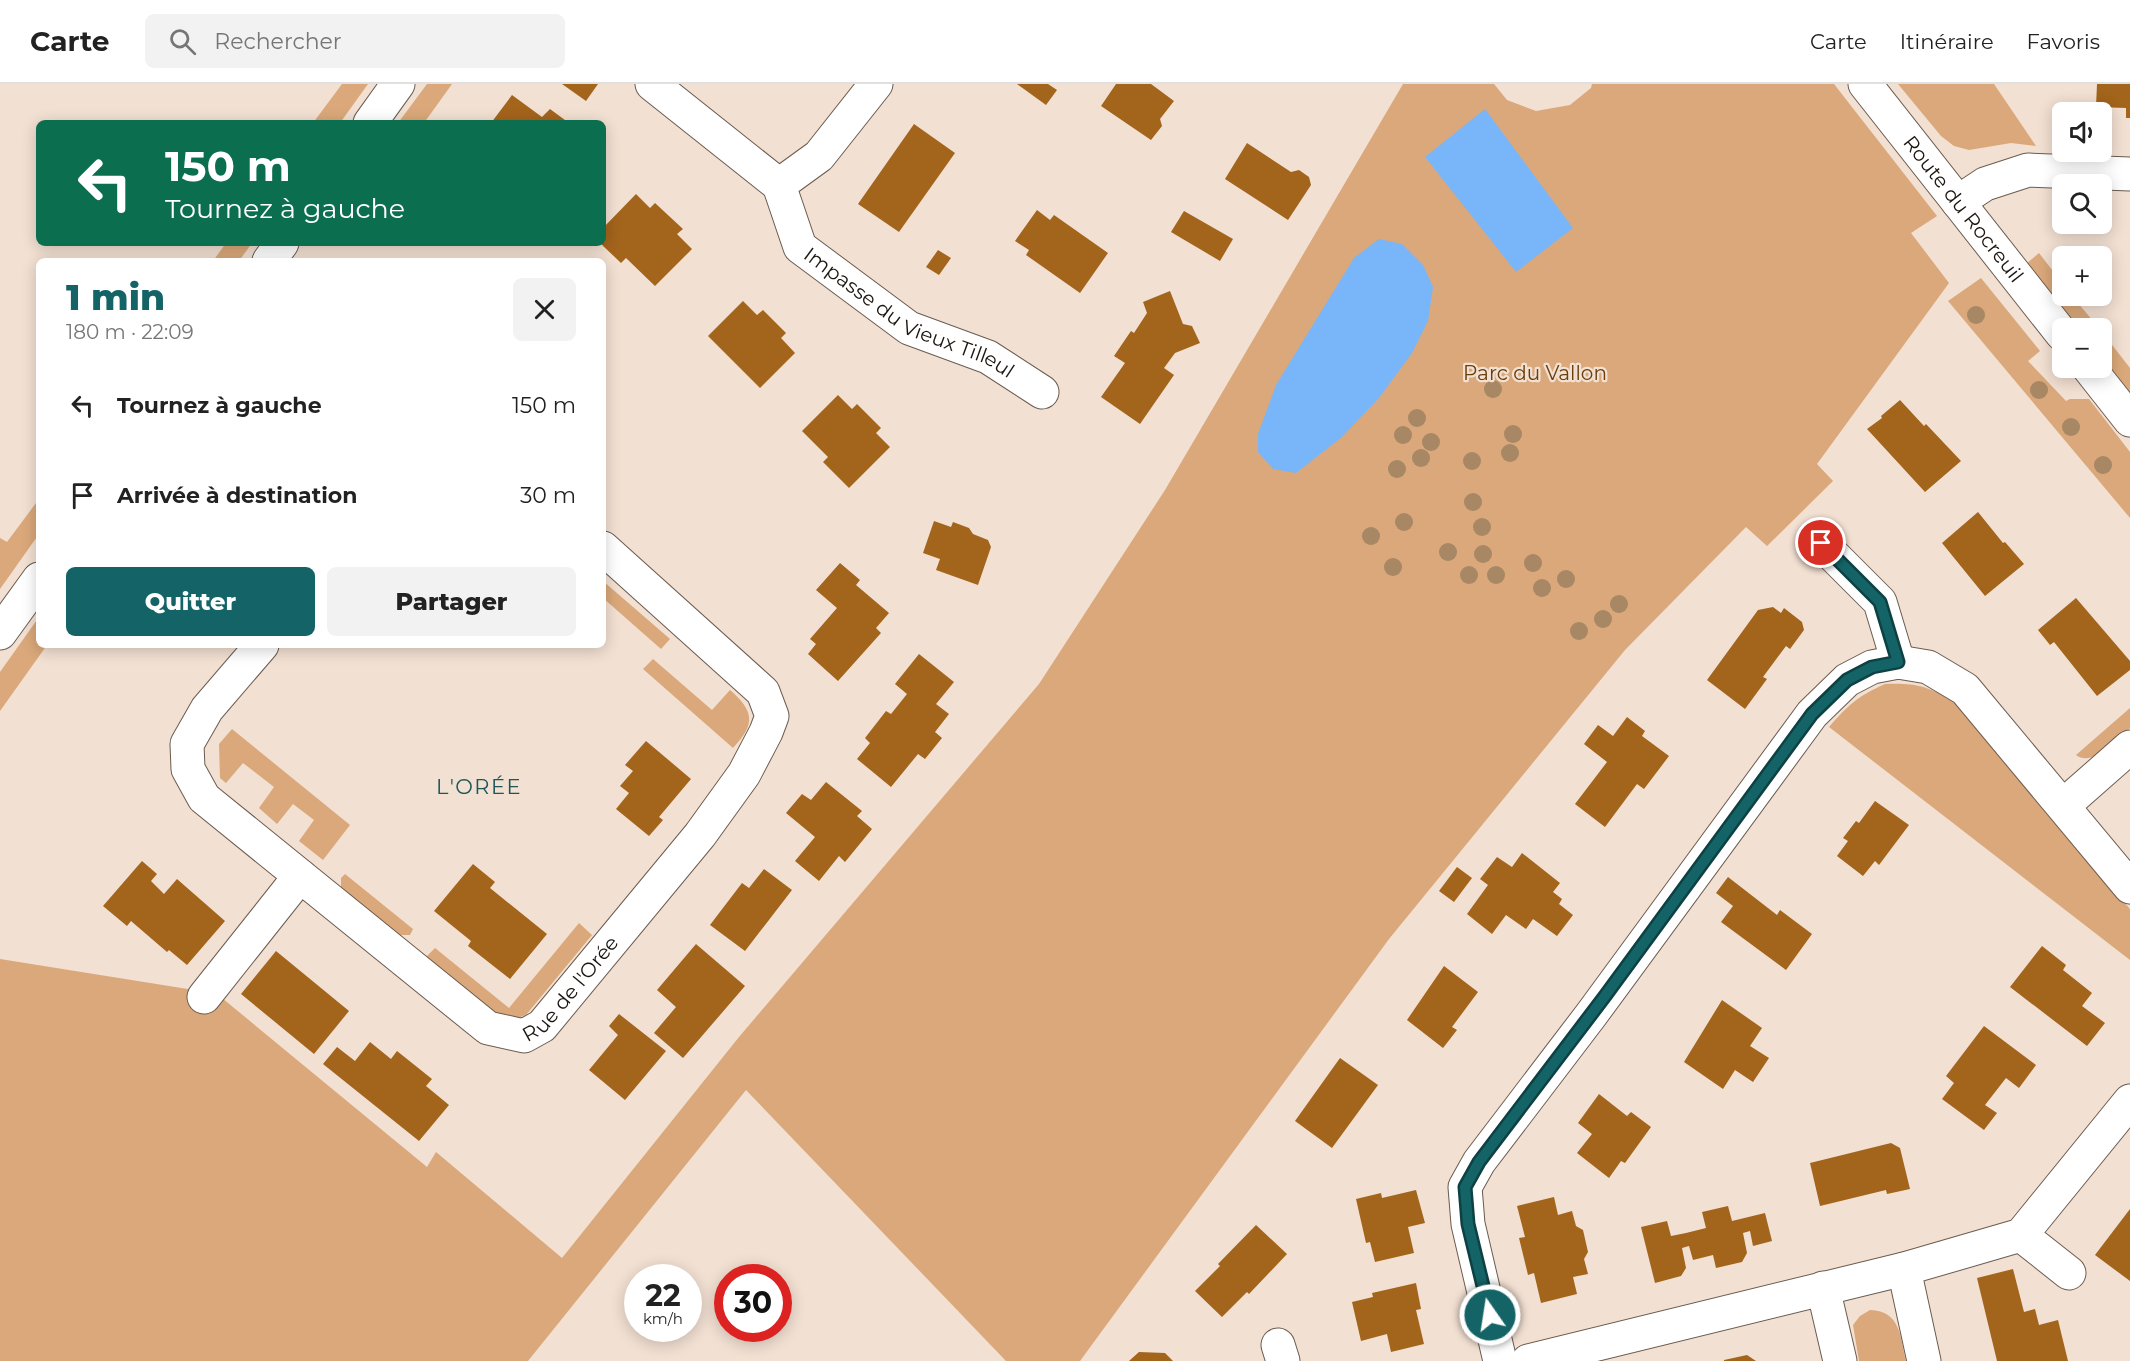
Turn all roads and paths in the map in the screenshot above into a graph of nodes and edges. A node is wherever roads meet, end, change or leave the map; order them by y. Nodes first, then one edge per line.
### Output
1 (399, 84) edge
2 (652, 84) edge
3 (876, 84) edge
4 (1865, 84) edge
5 (372, 120) edge
6 (2130, 174) edge
7 (779, 185) junction
8 (1958, 202) junction
9 (2052, 321) edge
10 (2097, 378) edge
11 (1042, 392) dead end
12 (2130, 420) edge
13 (1821, 543) dead end
14 (606, 551) edge
15 (36, 583) edge
16 (0, 633) edge
17 (259, 648) edge
18 (1898, 662) junction
19 (2130, 747) edge
20 (2064, 805) junction
21 (300, 876) junction
22 (2130, 887) edge
23 (204, 997) dead end
24 (2130, 1101) edge
25 (2021, 1236) junction
26 (1904, 1269) junction
27 (2069, 1273) dead end
28 (1822, 1288) junction
29 (1500, 1361) edge
30 (1528, 1361) edge
31 (1840, 1361) edge
32 (1924, 1361) edge

1 - 5 street
2 - 7 street
3 - 7 street
4 - 8 street, Route du Rocreuil
6 - 8 street
7 - 11 street, Impasse du Vieux Tilleul
8 - 9 street, Route du Rocreuil
10 - 12 street
13 - 18 street
14 - 21 street, Rue de l'Orée
15 - 16 street
17 - 21 street, Rue de l'Orée
18 - 20 street
18 - 29 street
19 - 20 street
20 - 22 street
21 - 23 street
24 - 25 street
25 - 26 street
25 - 27 street
26 - 28 street
26 - 32 street
28 - 30 street
28 - 31 street

